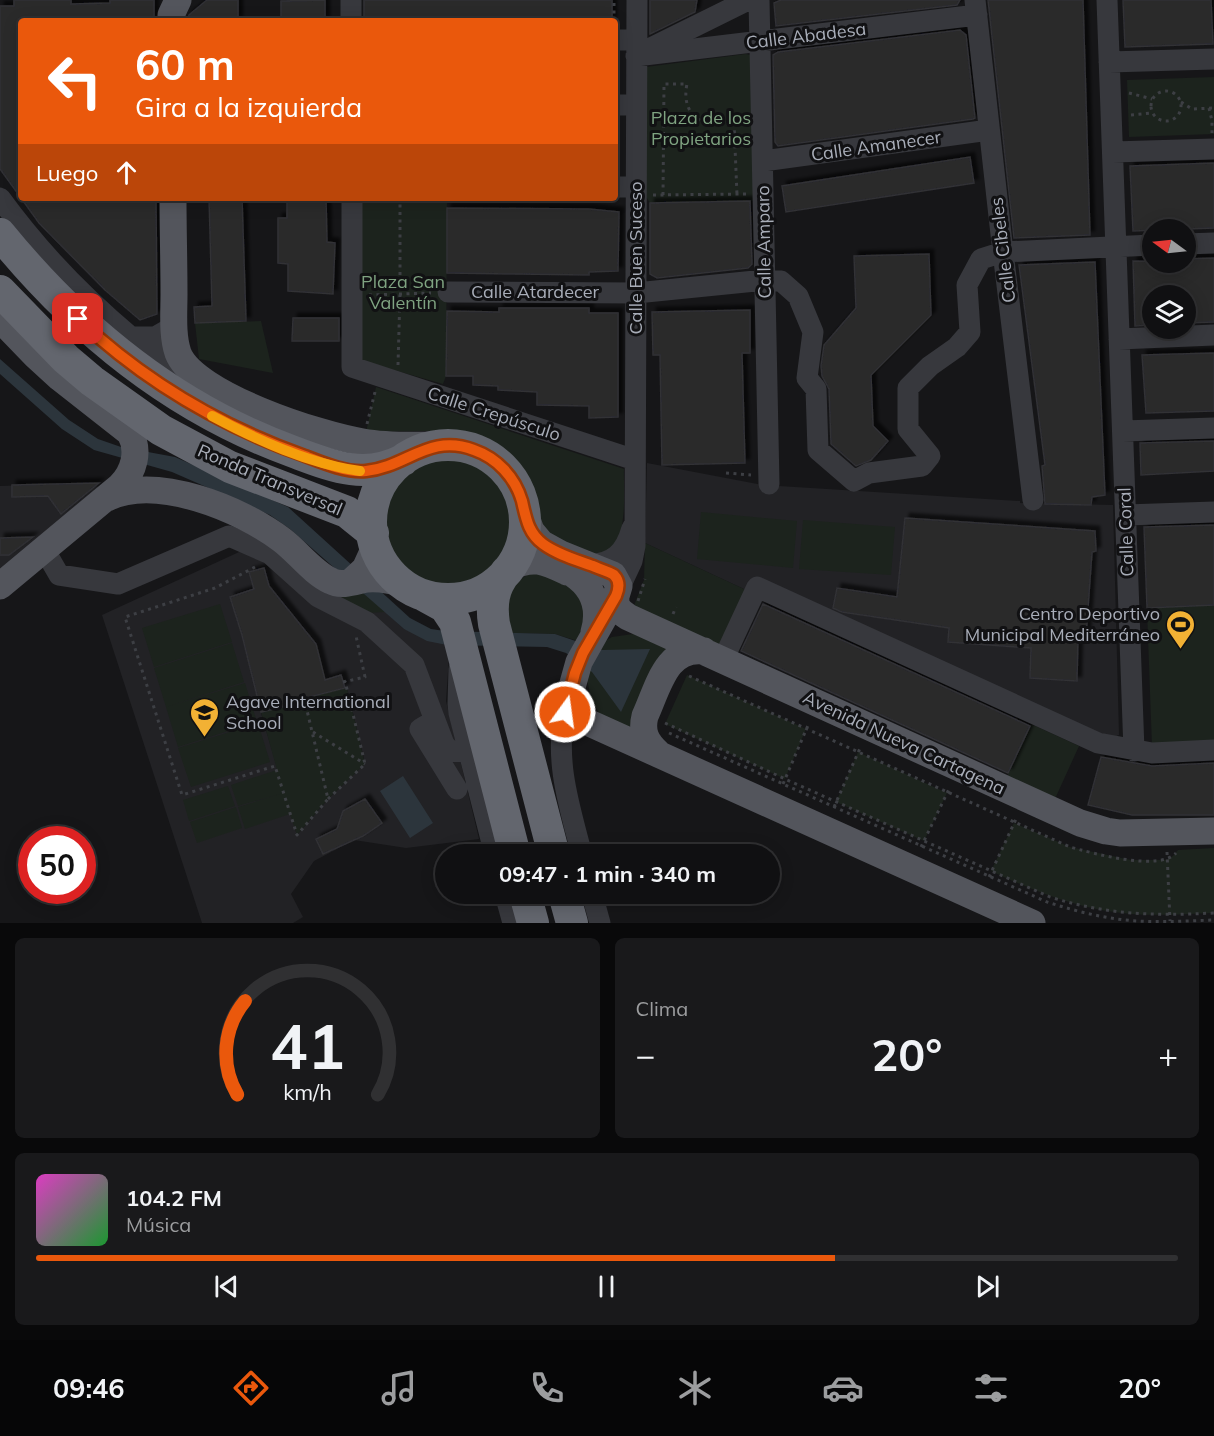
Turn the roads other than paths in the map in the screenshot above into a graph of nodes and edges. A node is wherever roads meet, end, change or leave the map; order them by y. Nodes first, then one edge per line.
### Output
1 (351, 0) edge
2 (636, 0) edge
3 (748, 0) edge
4 (759, 0) edge
5 (1107, 0) edge
6 (976, 8) edge
7 (351, 18) edge
8 (618, 41) edge
9 (760, 41) junction
10 (636, 48) junction
11 (1214, 59) edge
12 (1109, 62) junction
13 (618, 105) edge
14 (636, 105) junction
15 (989, 130) junction
16 (1213, 141) edge
17 (1113, 152) junction
18 (763, 161) junction
19 (632, 190) edge
20 (0, 198) edge
21 (173, 201) edge
22 (352, 201) edge
23 (0, 234) edge
24 (1214, 243) edge
25 (1196, 244) edge
26 (1142, 245) edge
27 (1116, 246) junction
28 (1003, 252) junction
29 (765, 280) junction
30 (0, 291) edge
31 (448, 292) road end
32 (636, 293) junction
33 (0, 320) edge
34 (174, 326) junction
35 (1214, 335) edge
36 (131, 337) junction
37 (1119, 339) junction
38 (194, 374) junction
39 (1214, 428) edge
40 (1123, 431) junction
41 (445, 445) junction
42 (135, 450) junction
43 (403, 460) junction
44 (635, 460) junction
45 (769, 484) dead end
46 (181, 495) junction
47 (103, 500) junction
48 (1034, 500) dead end
49 (523, 508) junction
50 (1214, 512) edge
51 (1126, 514) junction
52 (635, 516) junction
53 (374, 540) junction
54 (44, 549) junction
55 (508, 569) junction
56 (581, 569) junction
57 (351, 582) junction
58 (1, 583) edge
59 (414, 590) junction
60 (617, 594) junction
61 (593, 636) junction
62 (459, 642) junction
63 (714, 656) junction
64 (565, 712) junction
65 (435, 720) junction
66 (662, 742) junction
67 (468, 750) junction
68 (1214, 750) edge
69 (1134, 751) junction
70 (458, 789) dead end
71 (1214, 831) edge
72 (492, 844) edge
73 (512, 844) edge
74 (551, 844) edge
75 (580, 844) edge
76 (508, 904) edge
77 (527, 904) edge
78 (567, 904) edge
79 (595, 904) edge
80 (513, 923) edge
81 (532, 923) edge
82 (572, 923) edge
83 (600, 923) edge
84 (1032, 923) edge

1 - 7 street
2 - 10 street, Calle Buen Suceso
3 - 10 street
4 - 9 street, Calle Amparo
5 - 12 street, Calle Coral
6 - 9 street, Calle Abadesa
6 - 15 street, Calle Cibeles
8 - 10 street, Calle Abadesa
9 - 10 street, Calle Abadesa
9 - 18 street, Calle Amparo
10 - 14 street, Calle Buen Suceso
11 - 12 street
12 - 17 street, Calle Coral
13 - 14 street
14 - 19 street, Calle Buen Suceso
15 - 18 street, Calle Amanecer
15 - 28 street, Calle Cibeles
16 - 17 street
17 - 27 street, Calle Coral
18 - 29 street, Calle Amparo
19 - 32 street, Calle Buen Suceso
20 - 36 street
21 - 34 main road
22 - 44 street, Calle Crepúsculo
23 - 43 highway, Ronda Transversal
24 - 25 street
26 - 27 street
27 - 28 street
27 - 37 street, Calle Coral
28 - 29 street
28 - 48 street, Calle Cibeles
29 - 32 street, Calle Atardecer
29 - 45 street, Calle Amparo
30 - 53 highway, Ronda Transversal
31 - 32 street, Calle Atardecer
32 - 44 street, Calle Buen Suceso
33 - 42 main road
34 - 36 street
34 - 38 main road
35 - 37 street
36 - 38 street
37 - 40 street, Calle Coral
38 - 41 main road
39 - 40 street
40 - 51 street, Calle Coral
41 - 43 highway
41 - 49 highway
42 - 46 main road
42 - 47 main road
43 - 53 highway
44 - 52 street, Calle Buen Suceso
46 - 47 main road
46 - 57 main road
47 - 54 main road
49 - 55 highway
49 - 56 main road
50 - 51 street
51 - 69 street, Calle Coral
52 - 56 street
52 - 60 street, Calle Buen Suceso
53 - 57 main road
53 - 59 highway
54 - 58 main road
54 - 65 street
55 - 56 main road
55 - 59 highway
55 - 74 highway
56 - 60 main road
56 - 61 main road
57 - 59 main road
59 - 62 highway
60 - 61 main road
60 - 63 main road, Avenida Nueva Cartagena
61 - 64 main road
62 - 67 street
62 - 73 highway
63 - 66 main road
63 - 69 street
63 - 71 main road, Avenida Nueva Cartagena
64 - 66 main road
64 - 75 street
65 - 67 street
65 - 70 street
66 - 84 main road
67 - 72 street
68 - 69 street
76 - 80 street
77 - 81 highway
78 - 82 highway
79 - 83 street

